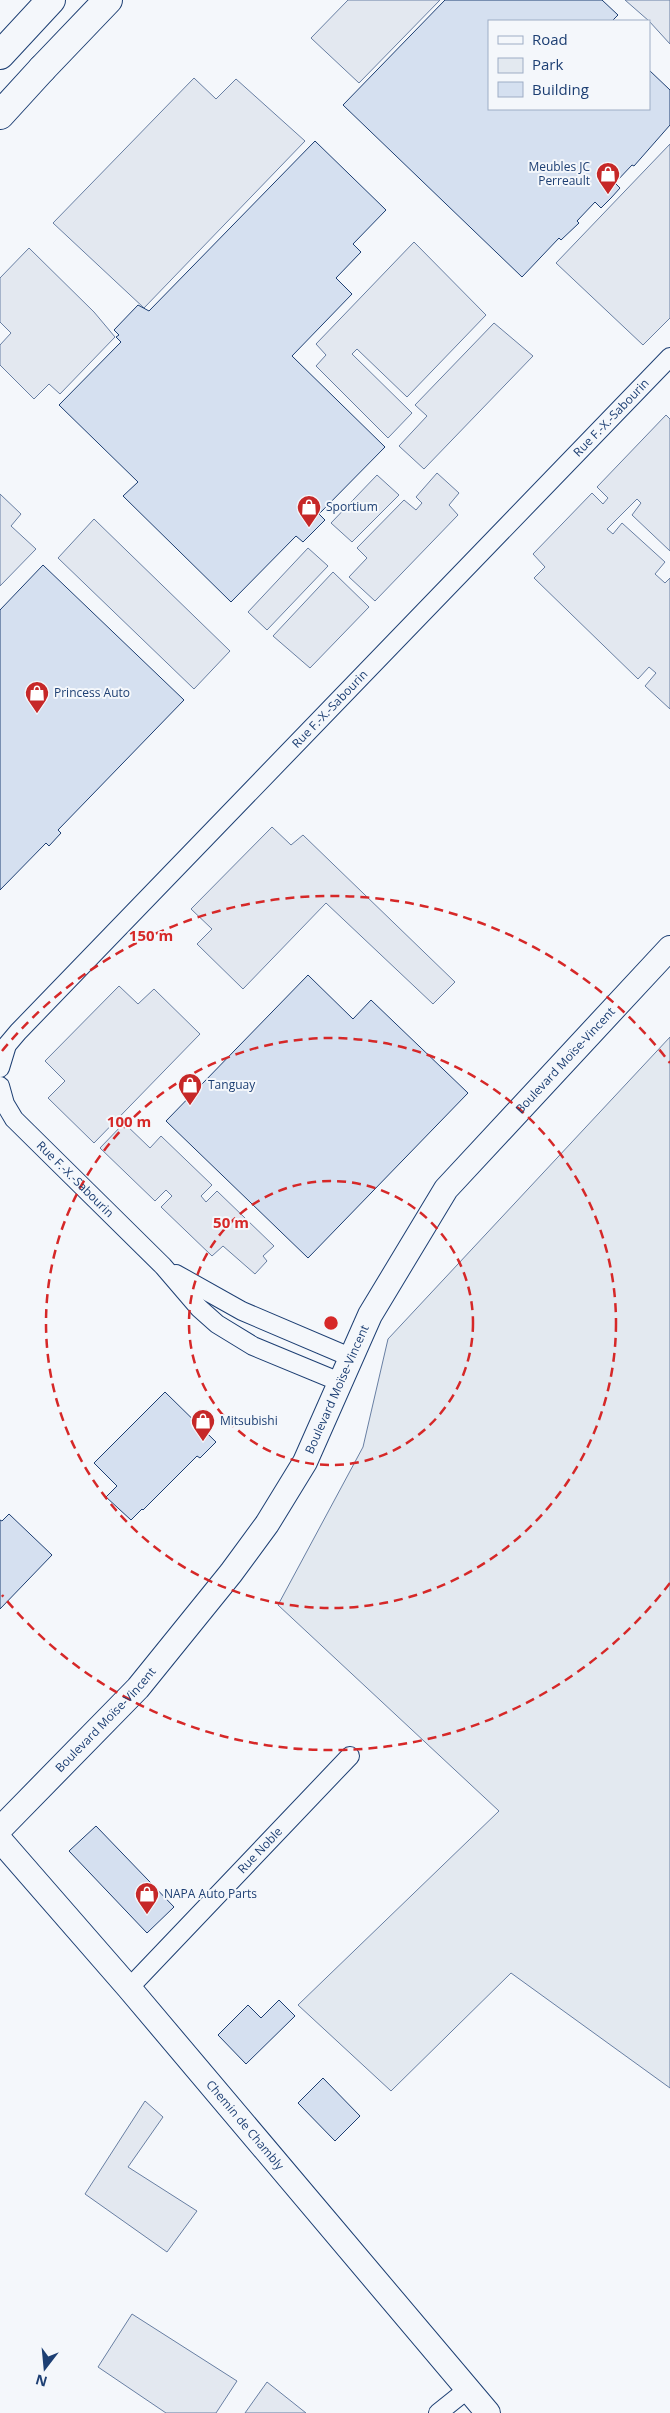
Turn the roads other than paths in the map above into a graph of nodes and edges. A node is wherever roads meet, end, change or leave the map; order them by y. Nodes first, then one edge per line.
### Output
1 (51, 0) edge
2 (108, 0) edge
3 (0, 55) edge
4 (42, 69) junction
5 (0, 115) edge
6 (0, 130) edge
7 (670, 356) edge
8 (670, 948) edge
9 (0, 1068) edge
10 (0, 1086) edge
11 (163, 1266) junction
12 (350, 1357) junction
13 (340, 1382) junction
14 (350, 1756) dead end
15 (0, 1829) edge
16 (0, 1840) edge
17 (129, 1988) junction
18 (468, 2389) junction
19 (438, 2413) edge
20 (488, 2413) edge

1 - 3 main road
2 - 4 main road
4 - 5 main road
4 - 6 street
7 - 9 street, Rue F.-X.-Sabourin
8 - 12 street, Boulevard Moïse-Vincent
10 - 11 street, Rue F.-X.-Sabourin
11 - 12 street, Rue F.-X.-Sabourin
11 - 13 street, Rue F.-X.-Sabourin
12 - 13 street, Boulevard Moïse-Vincent
13 - 15 street, Boulevard Moïse-Vincent
14 - 17 street, Rue Noble
16 - 17 street, Chemin de Chambly
17 - 18 street, Chemin de Chambly
18 - 19 street
18 - 20 street, Chemin de Chambly

